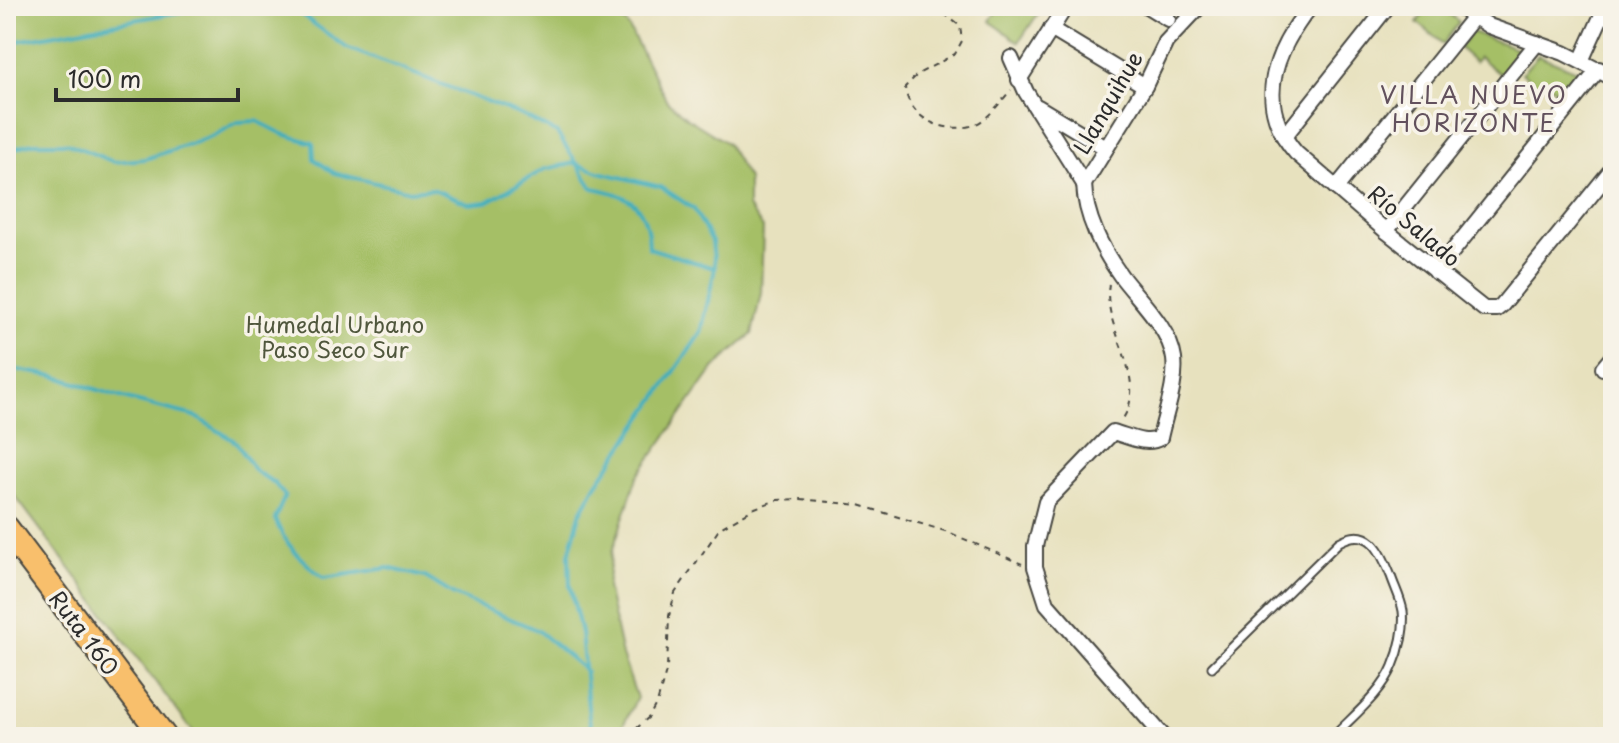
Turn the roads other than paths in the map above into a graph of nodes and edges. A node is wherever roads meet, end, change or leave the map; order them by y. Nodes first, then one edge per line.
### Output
1 (1066, 6) edge
2 (1147, 6) edge
3 (1200, 6) edge
4 (1311, 6) edge
5 (1388, 6) edge
6 (1458, 6) edge
7 (1606, 6) edge
8 (1473, 18) junction
9 (1168, 19) dead end
10 (1051, 29) junction
11 (1537, 43) junction
12 (1011, 58) dead end
13 (1581, 61) junction
14 (1599, 69) junction
15 (1613, 78) edge
16 (1019, 80) junction
17 (1145, 86) junction
18 (1033, 104) junction
19 (1284, 137) junction
20 (1106, 148) junction
21 (1613, 168) edge
22 (1084, 184) junction
23 (1607, 187) edge
24 (1336, 188) junction
25 (1386, 231) junction
26 (1436, 272) junction
27 (1613, 356) edge
28 (1603, 368) dead end
29 (6, 528) edge
30 (6, 554) edge
31 (1212, 667) dead end
32 (143, 737) edge
33 (164, 737) edge
34 (1164, 737) edge
35 (1333, 737) edge

1 - 10 street
2 - 9 street
3 - 17 street, Llanquihue
4 - 19 street, Río Salado
5 - 19 street
6 - 8 street
7 - 13 street
8 - 11 street
8 - 24 street
10 - 16 street
10 - 17 street
11 - 13 street
11 - 25 street
12 - 16 street
13 - 14 street
14 - 15 street
14 - 26 street
16 - 18 street
17 - 20 street, Llanquihue
18 - 20 street
18 - 22 street
19 - 24 street, Río Salado
20 - 22 street, Llanquihue
21 - 23 street, Río Salado
22 - 34 street
23 - 26 street, Río Salado
24 - 25 street, Río Salado
25 - 26 street, Río Salado
27 - 28 street
29 - 33 highway, Ruta 160
30 - 32 highway, Ruta 160
31 - 35 lane

